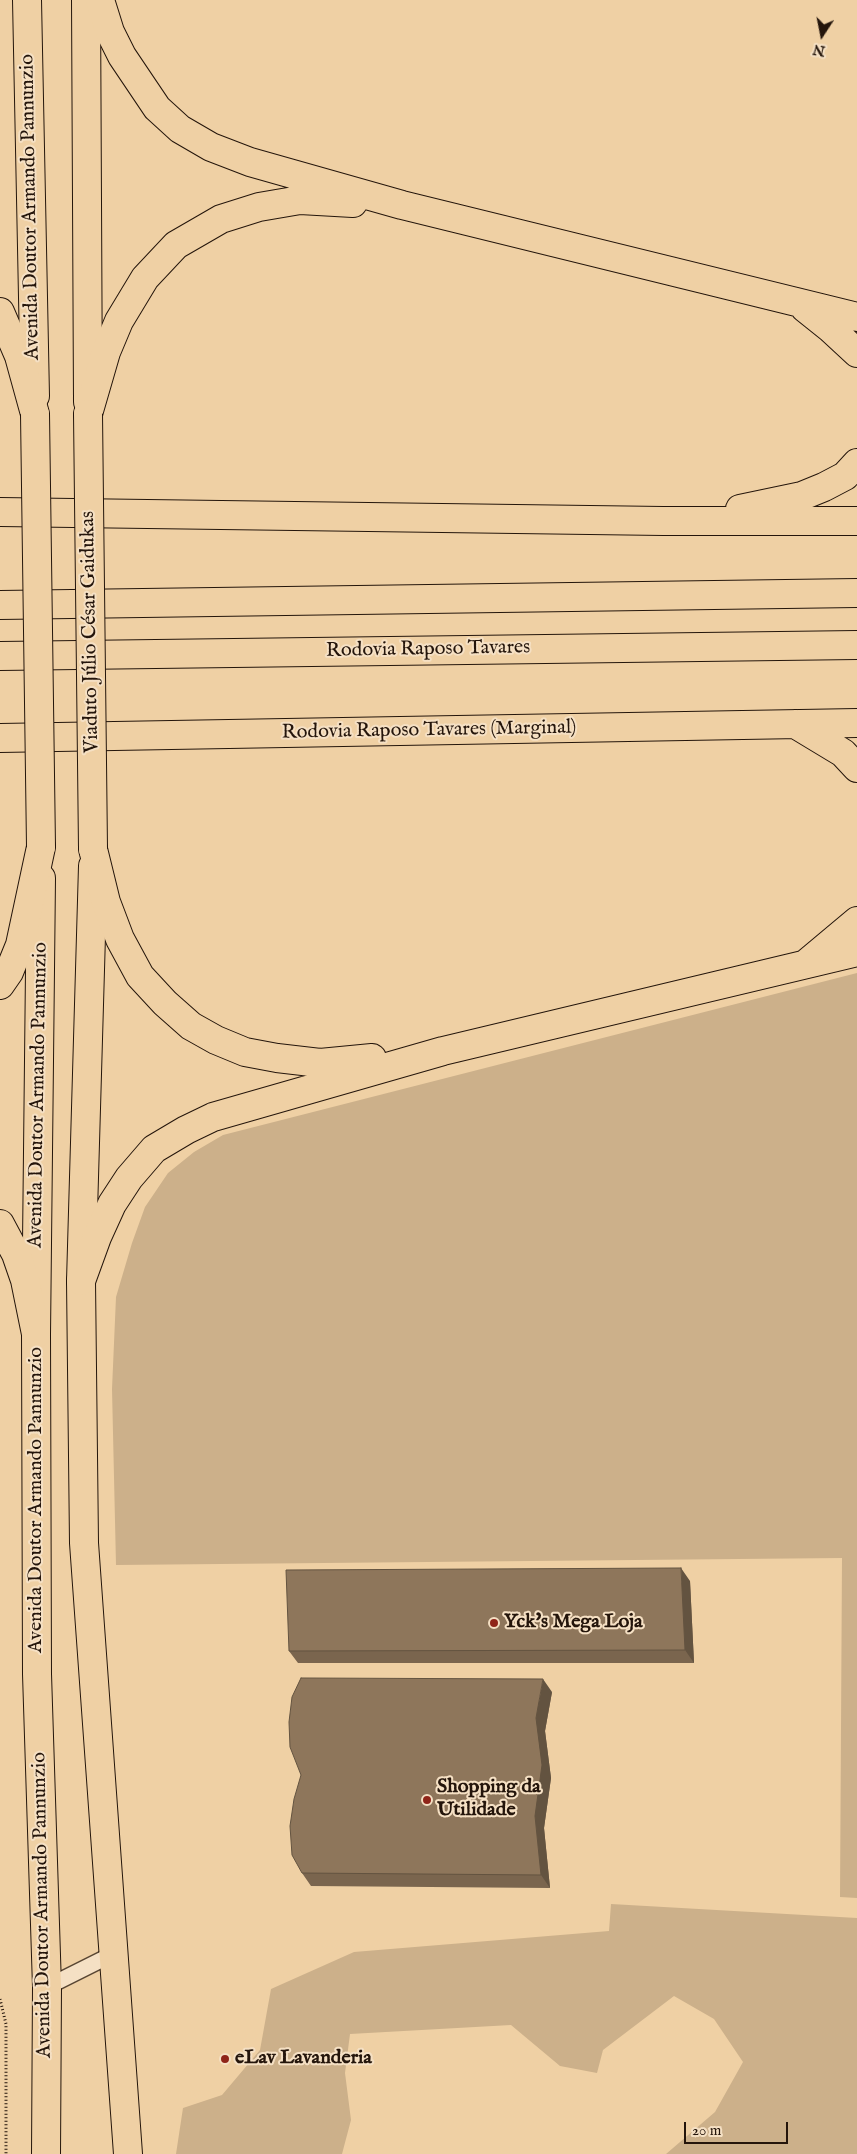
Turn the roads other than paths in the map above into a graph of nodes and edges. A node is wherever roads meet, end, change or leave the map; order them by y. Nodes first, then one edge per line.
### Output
1 (27, 0) edge
2 (86, 0) edge
3 (100, 0) edge
4 (402, 205) junction
5 (800, 304) junction
6 (0, 312) edge
7 (857, 317) edge
8 (857, 353) edge
9 (35, 414) junction
10 (88, 414) junction
11 (857, 462) edge
12 (0, 512) edge
13 (663, 521) junction
14 (857, 521) edge
15 (857, 593) edge
16 (0, 605) edge
17 (857, 645) edge
18 (0, 656) edge
19 (857, 723) edge
20 (795, 724) junction
21 (0, 738) edge
22 (857, 768) edge
23 (41, 847) junction
24 (94, 849) junction
25 (857, 921) edge
26 (857, 952) edge
27 (802, 967) junction
28 (0, 985) edge
29 (443, 1051) junction
30 (0, 1224) edge
31 (81, 1281) junction
32 (36, 1334) junction
33 (113, 1954) junction
34 (47, 1987) junction
35 (46, 2154) edge
36 (128, 2154) edge

1 - 9 main road, Avenida Doutor Armando Pannunzio
2 - 10 main road
3 - 4 main road
4 - 5 main road
4 - 10 main road
5 - 7 main road
5 - 8 main road
6 - 9 main road
9 - 23 main road, bridge
10 - 24 main road, Viaduto Júlio César Gaidukas, bridge
11 - 13 main road
12 - 13 main road
13 - 14 main road
15 - 16 main road
17 - 18 main road, Rodovia Raposo Tavares
19 - 20 main road, Rodovia Raposo Tavares (Marginal)
20 - 21 main road, Rodovia Raposo Tavares (Marginal)
20 - 22 main road
23 - 28 main road
23 - 32 main road, Avenida Doutor Armando Pannunzio
24 - 29 main road
24 - 31 main road
25 - 27 main road
26 - 27 main road
27 - 29 main road
29 - 31 main road
30 - 32 main road
31 - 33 main road
32 - 34 main road, Avenida Doutor Armando Pannunzio
33 - 34 lane
33 - 36 main road
34 - 35 main road, Avenida Doutor Armando Pannunzio

